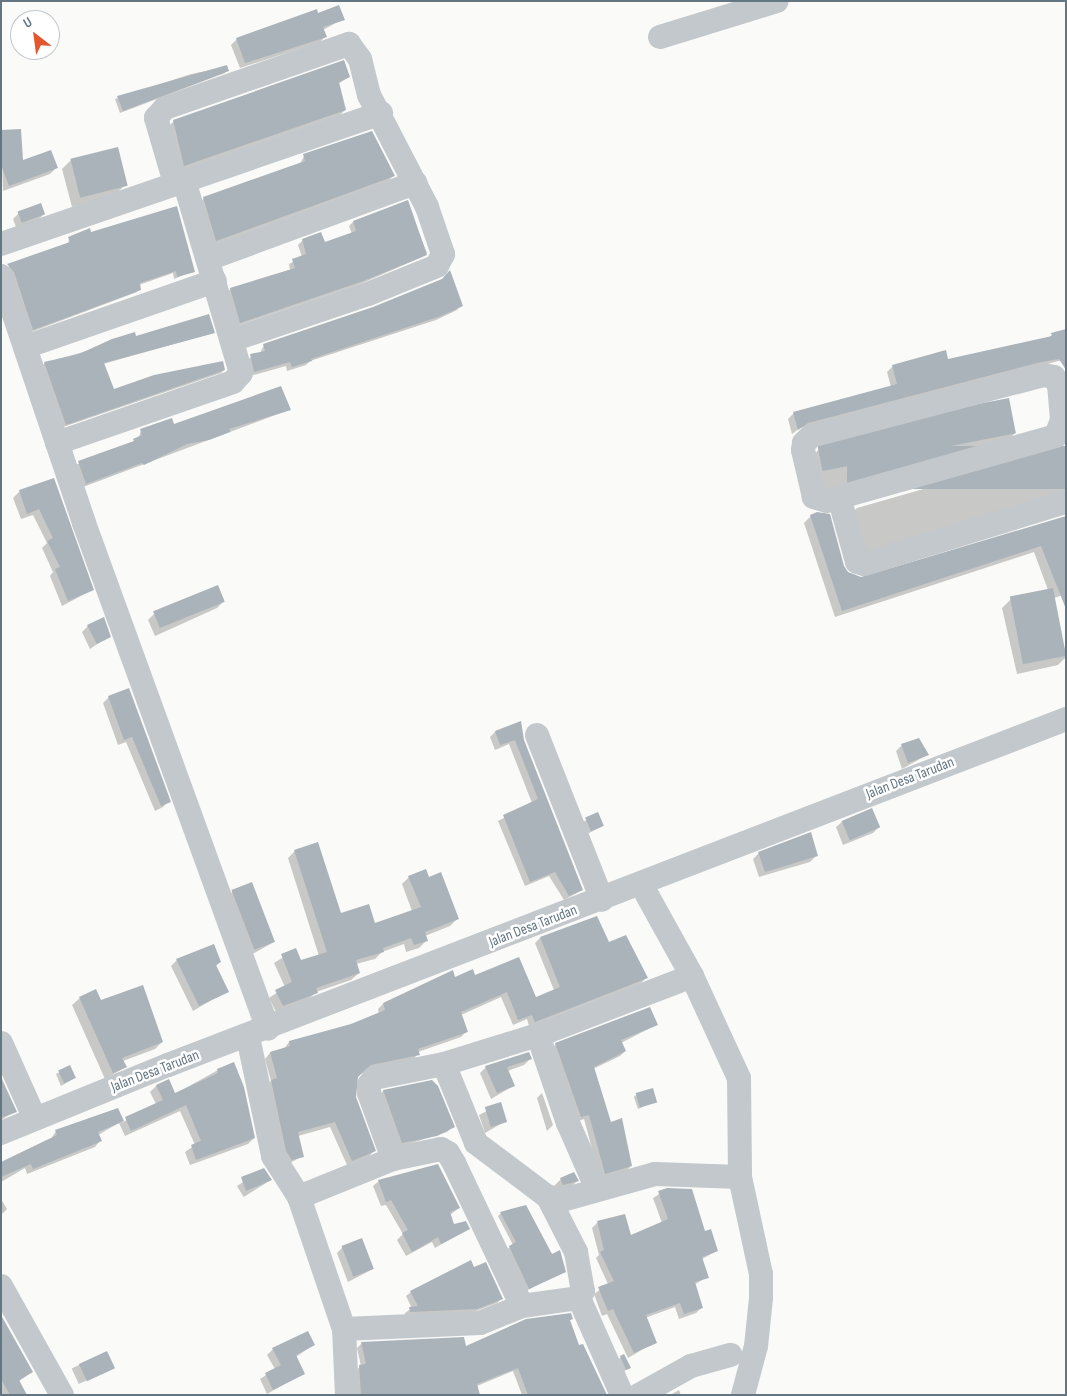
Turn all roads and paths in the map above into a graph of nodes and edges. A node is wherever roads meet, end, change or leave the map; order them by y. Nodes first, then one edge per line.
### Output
1 (777, 1) edge
2 (660, 37) dead end
3 (381, 113) junction
4 (179, 182) junction
5 (415, 183) junction
6 (1, 244) edge
7 (211, 270) junction
8 (1, 276) edge
9 (232, 340) junction
10 (25, 347) junction
11 (1063, 392) edge
12 (57, 443) junction
13 (839, 497) junction
14 (1066, 502) edge
15 (1066, 719) edge
16 (537, 735) dead end
17 (641, 884) junction
18 (602, 900) junction
19 (684, 979) junction
20 (258, 1033) junction
21 (538, 1034) junction
22 (1, 1043) edge
23 (444, 1064) junction
24 (35, 1119) junction
25 (2, 1130) edge
26 (393, 1159) junction
27 (740, 1177) junction
28 (597, 1189) junction
29 (299, 1197) junction
30 (548, 1197) junction
31 (1, 1286) edge
32 (579, 1298) junction
33 (522, 1306) junction
34 (344, 1329) junction
35 (730, 1355) dead end
36 (62, 1395) edge
37 (347, 1395) edge
38 (622, 1395) edge
39 (639, 1395) edge
40 (743, 1395) edge

1 - 2 street
3 - 4 street
3 - 4 street
3 - 5 street
4 - 6 street
4 - 7 street
5 - 7 street
5 - 9 street
7 - 9 street
7 - 10 street
8 - 10 street
9 - 12 street
10 - 12 street
11 - 13 street
11 - 13 street
12 - 20 street
13 - 14 street
15 - 17 street, Jalan Desa Tarudan
16 - 18 street
17 - 18 street, Jalan Desa Tarudan
17 - 19 street
18 - 20 street, Jalan Desa Tarudan
19 - 21 street
19 - 27 street
20 - 24 street, Jalan Desa Tarudan
20 - 29 street
21 - 23 street
21 - 28 street
22 - 24 street
23 - 26 street
23 - 30 street
24 - 25 street, Jalan Desa Tarudan
26 - 29 street
26 - 33 street
27 - 28 street
27 - 40 street
28 - 30 street
29 - 34 street
30 - 32 street
31 - 36 street
32 - 33 street
32 - 38 street
33 - 34 street
34 - 37 street
35 - 39 street

